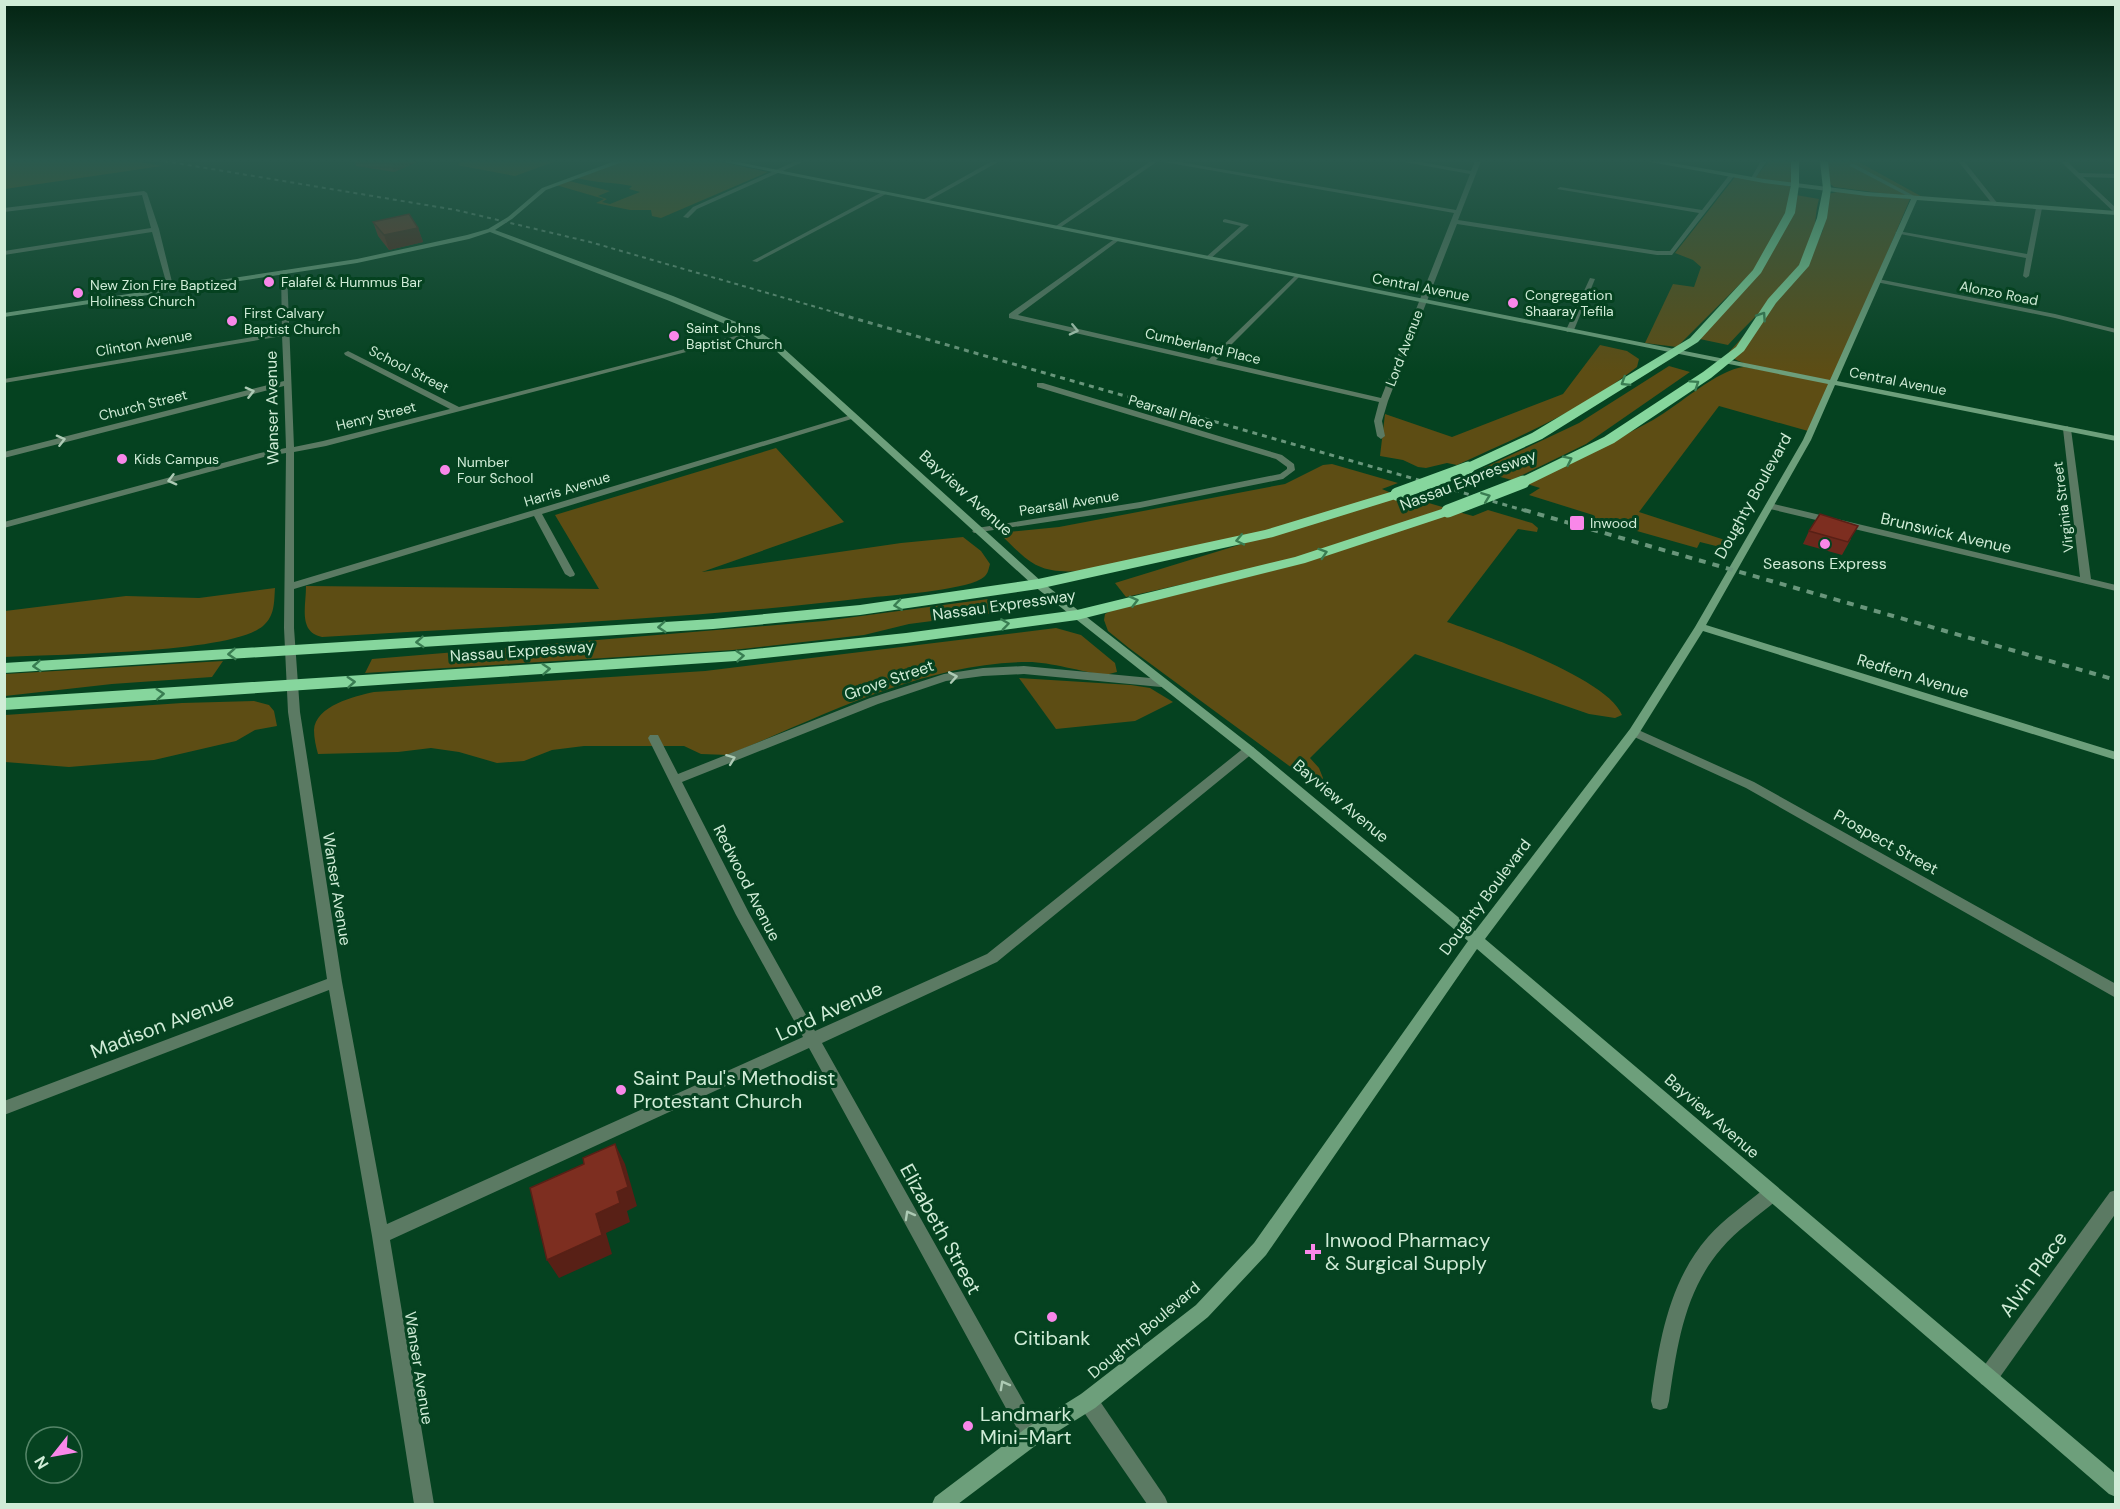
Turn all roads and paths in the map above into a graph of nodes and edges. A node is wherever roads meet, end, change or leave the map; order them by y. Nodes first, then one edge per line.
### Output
1 (141, 231) edge
2 (157, 231) edge
3 (486, 231) edge
4 (494, 231) edge
5 (812, 231) edge
6 (1073, 231) edge
7 (1239, 231) edge
8 (1452, 231) edge
9 (1518, 231) edge
10 (1688, 231) edge
11 (1780, 231) edge
12 (1817, 231) edge
13 (2035, 231) edge
14 (1898, 233) joint
15 (1116, 240) junction
16 (4, 253) edge
17 (2030, 257) junction
18 (1208, 258) junction
19 (755, 261) dead end
20 (285, 272) junction
21 (1297, 276) junction
22 (2026, 276) dead end
23 (1592, 279) dead end
24 (1878, 281) junction
25 (172, 289) junction
26 (1422, 301) junction
27 (4, 315) edge
28 (1570, 330) junction
29 (2115, 331) edge
30 (287, 333) junction
31 (755, 333) junction
32 (1675, 351) junction
33 (348, 353) dead end
34 (1726, 361) junction
35 (1210, 362) junction
36 (4, 381) edge
37 (289, 382) junction
38 (1834, 382) junction
39 (1041, 385) dead end
40 (1384, 401) junction
41 (457, 409) junction
42 (854, 417) junction
43 (2067, 429) junction
44 (1381, 436) dead end
45 (2115, 438) edge
46 (290, 450) junction
47 (4, 455) edge
48 (1130, 506) joint
49 (1770, 506) junction
50 (536, 512) junction
51 (4, 525) edge
52 (977, 531) junction
53 (570, 574) dead end
54 (2086, 581) junction
55 (1038, 584) junction
56 (289, 587) junction
57 (2115, 588) edge
58 (1077, 615) junction
59 (1700, 627) junction
60 (290, 650) junction
61 (4, 668) edge
62 (1161, 683) junction
63 (293, 685) junction
64 (4, 704) edge
65 (1634, 732) junction
66 (654, 738) dead end
67 (1249, 750) junction
68 (2115, 756) edge
69 (676, 780) junction
70 (1476, 940) junction
71 (335, 982) junction
72 (2115, 992) edge
73 (812, 1042) junction
74 (4, 1108) edge
75 (1771, 1194) junction
76 (2115, 1198) edge
77 (381, 1236) junction
78 (1988, 1377) junction
79 (1088, 1401) junction
80 (1660, 1401) dead end
81 (1032, 1436) junction
82 (2115, 1487) edge
83 (424, 1504) edge
84 (942, 1504) edge
85 (1158, 1504) edge

1 - 16 street
2 - 25 street
3 - 20 street
4 - 31 street, Bayview Avenue
5 - 19 street
6 - 15 street, Central Avenue
7 - 18 street
8 - 26 street, Lord Avenue
9 - 10 street
11 - 32 highway, Nassau Expressway
34 -> 12 highway, Nassau Expressway
13 - 17 street
14 - 17 street
14 - 24 street, Doughty Boulevard
15 - 18 street, Central Avenue
15 -> 35 street, Cumberland Place
17 - 22 street
18 - 21 street, Central Avenue
20 - 25 street
20 - 30 street, Wanser Avenue
21 - 26 street, Central Avenue
21 - 35 street
23 - 28 street
24 - 29 street, Alonzo Road
24 - 38 street, Doughty Boulevard
25 - 27 street
26 - 28 street, Central Avenue
26 - 40 street, Lord Avenue
28 - 32 street, Central Avenue
30 - 36 street, Clinton Avenue
30 - 37 street, Wanser Avenue
31 - 41 street, Henry Street
31 - 42 street, Bayview Avenue
32 - 34 street, Central Avenue
32 -> 55 highway, Nassau Expressway, bridge
33 - 41 street, School Street
34 - 38 street, Central Avenue
58 -> 34 highway, Nassau Expressway, bridge
35 - 40 street, Cumberland Place
37 - 46 street, Wanser Avenue
47 -> 37 street, Church Street
38 - 43 street, Central Avenue
38 - 49 street, Doughty Boulevard
39 - 48 street, Pearsall Place
40 - 44 street, Lord Avenue
41 - 46 street, Henry Street
42 - 50 street, Harris Avenue
42 - 52 street, Bayview Avenue
43 - 45 street, Central Avenue
43 - 54 street, Virginia Street
46 -> 51 street, Henry Street
46 - 56 street, Wanser Avenue
48 - 52 street, Pearsall Avenue
49 - 54 street, Brunswick Avenue
49 - 59 street, Doughty Boulevard
50 - 53 street
50 - 56 street, Harris Avenue
52 - 55 street, Bayview Avenue
54 - 57 street, Brunswick Avenue
55 - 58 street, Bayview Avenue
55 -> 60 highway, Nassau Expressway
56 - 60 street, Wanser Avenue
58 - 62 street, Bayview Avenue
63 -> 58 highway, Nassau Expressway
59 - 65 street, Doughty Boulevard
59 - 68 street, Redfern Avenue
60 -> 61 highway, Nassau Expressway
60 - 63 street, Wanser Avenue
62 - 67 street, Bayview Avenue
69 -> 62 street, Grove Street
64 -> 63 highway, Nassau Expressway
63 - 71 street, Wanser Avenue
65 - 70 street, Doughty Boulevard
65 - 72 street, Prospect Street
66 - 69 street, Redwood Avenue
67 - 70 street, Bayview Avenue
67 - 73 street, Lord Avenue
69 - 73 street, Redwood Avenue
70 - 75 street, Bayview Avenue
70 - 79 street, Doughty Boulevard
71 - 74 street, Madison Avenue
71 - 77 street, Wanser Avenue
73 - 77 street, Lord Avenue
81 -> 73 street, Elizabeth Street
75 - 78 street, Bayview Avenue
75 - 80 street
76 - 78 street, Alvin Place
77 - 83 street, Wanser Avenue
78 - 82 street, Bayview Avenue
79 - 81 street, Doughty Boulevard
79 - 85 street
81 - 84 street, Doughty Boulevard

